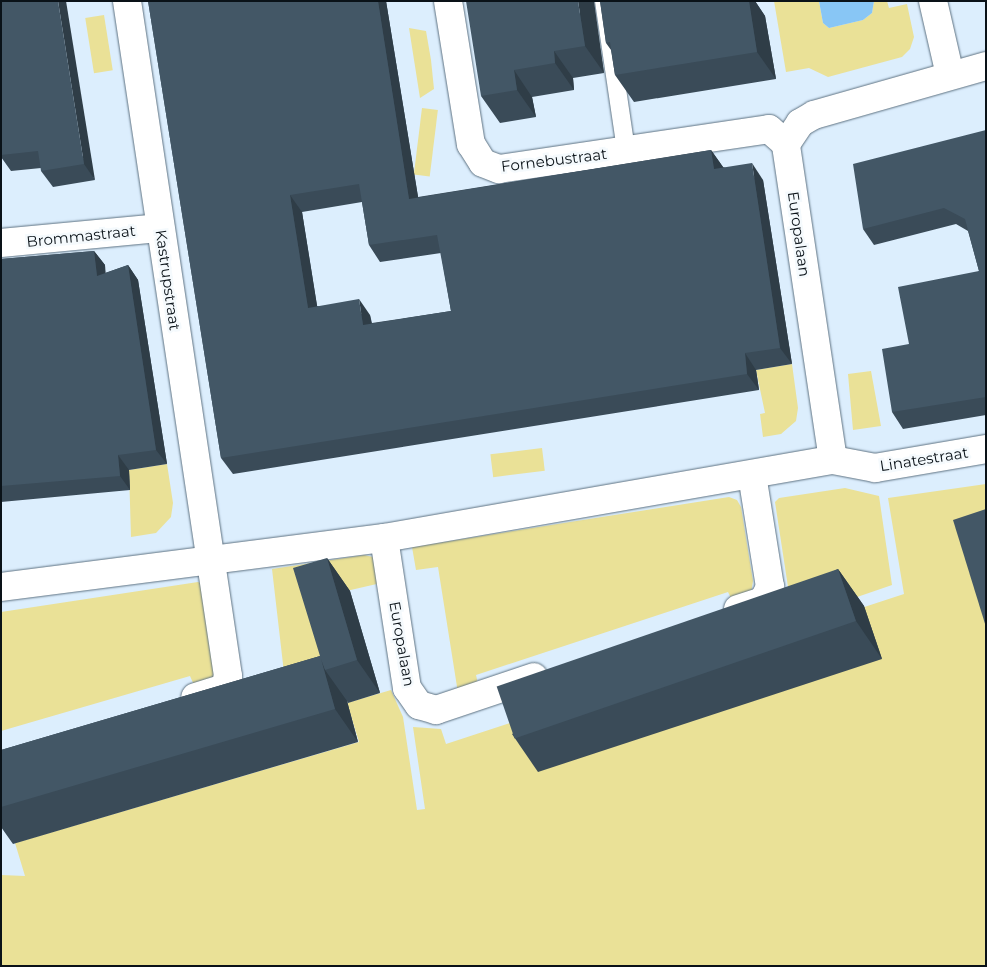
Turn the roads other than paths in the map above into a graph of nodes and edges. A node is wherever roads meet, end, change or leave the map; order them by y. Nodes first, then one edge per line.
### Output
1 (127, 1) edge
2 (448, 1) edge
3 (604, 1) edge
4 (933, 1) edge
5 (986, 66) edge
6 (950, 75) junction
7 (786, 144) junction
8 (626, 150) junction
9 (160, 228) junction
10 (1, 244) edge
11 (986, 449) edge
12 (833, 460) junction
13 (752, 474) junction
14 (384, 538) junction
15 (210, 560) junction
16 (1, 587) edge
17 (716, 617) edge
18 (558, 670) edge
19 (169, 704) edge

1 - 9 street, Kastrupstraat
2 - 8 street, Fornebustraat
3 - 8 lane
4 - 6 street
5 - 6 street
6 - 7 street
7 - 8 street, Fornebustraat
7 - 12 street, Europalaan
9 - 10 street, Brommastraat
9 - 15 street, Kastrupstraat
11 - 12 street, Linatestraat
12 - 13 street
13 - 14 street
13 - 17 street
14 - 15 street
14 - 18 street, Europalaan
15 - 16 street
15 - 19 street

